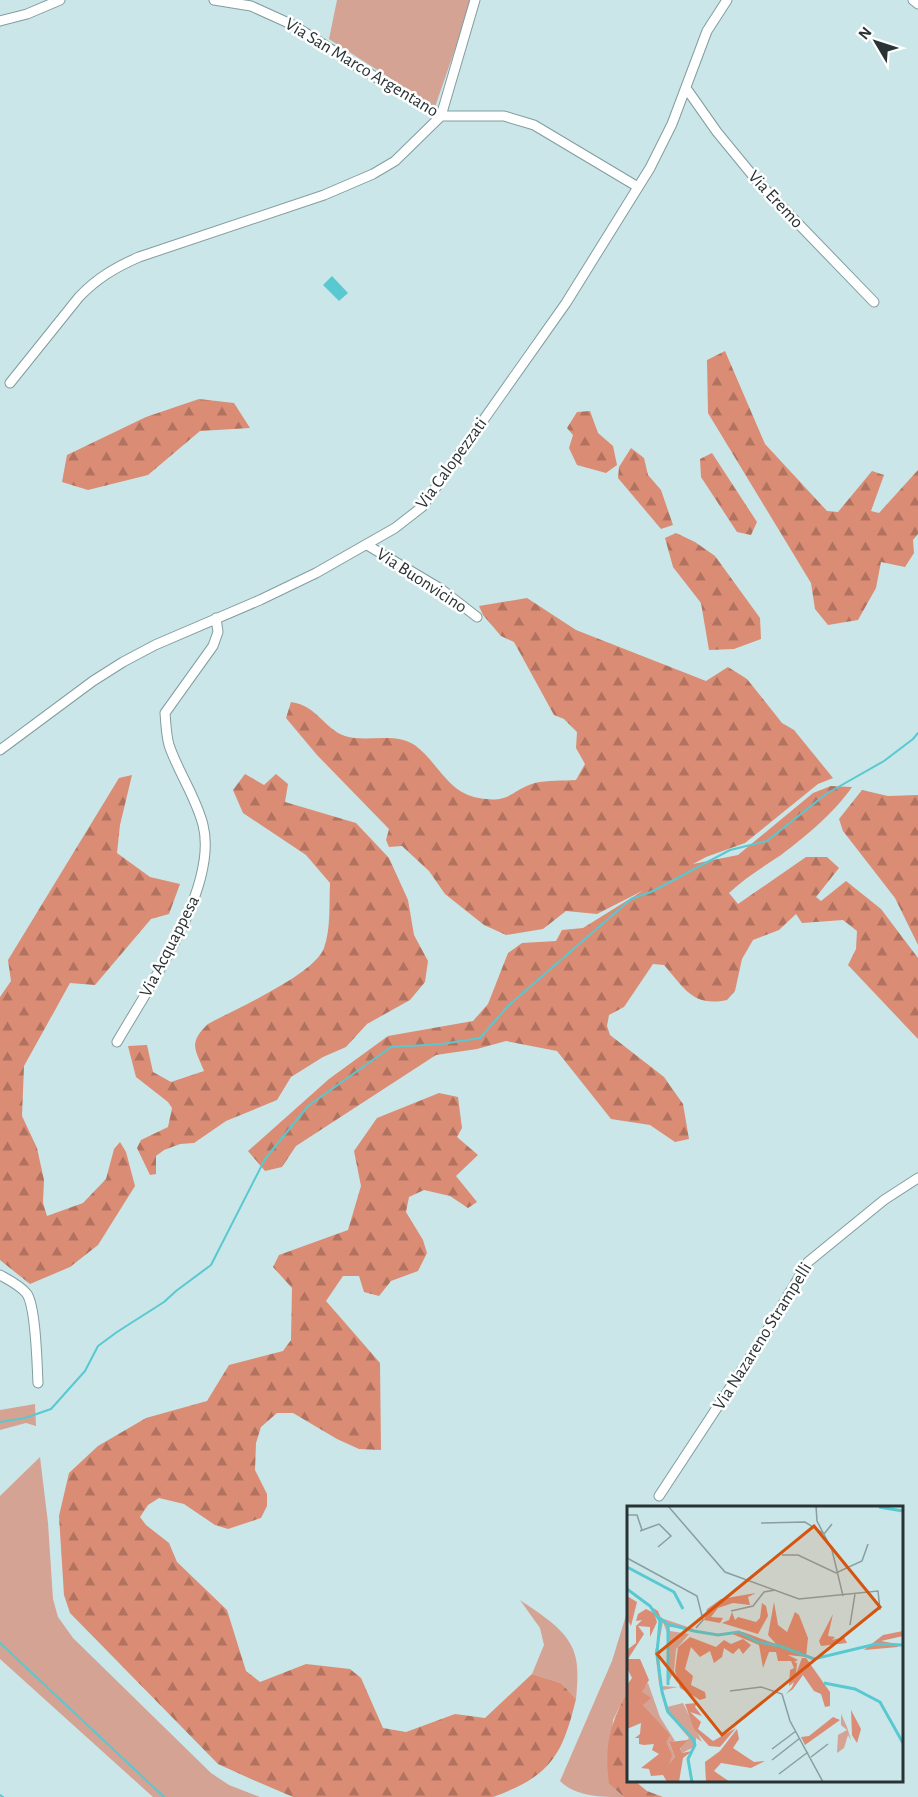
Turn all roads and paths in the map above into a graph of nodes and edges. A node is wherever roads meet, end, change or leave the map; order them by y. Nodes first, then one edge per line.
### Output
1 (60, 0) edge
2 (214, 0) edge
3 (475, 0) edge
4 (727, 0) edge
5 (912, 0) edge
6 (918, 4) edge
7 (0, 21) edge
8 (686, 88) junction
9 (441, 116) junction
10 (638, 187) junction
11 (874, 302) dead end
12 (10, 383) dead end
13 (368, 545) junction
14 (477, 617) dead end
15 (216, 618) junction
16 (0, 750) edge
17 (117, 1042) dead end
18 (918, 1178) edge
19 (0, 1275) edge
20 (38, 1383) dead end
21 (659, 1496) dead end

1 - 7 street
2 - 9 street, Via San Marco Argentano
3 - 9 street
4 - 8 street, Via Calopezzati
5 - 6 street
8 - 10 street, Via Calopezzati
8 - 11 street, Via Eremo
9 - 10 street, Via San Marco Argentano
9 - 12 street
10 - 13 street, Via Calopezzati
13 - 14 street, Via Buonvicino
13 - 15 street, Via Calopezzati
15 - 16 street, Via Calopezzati
15 - 17 street, Via Acquappesa
18 - 21 street, Via Nazareno Strampelli
19 - 20 street

